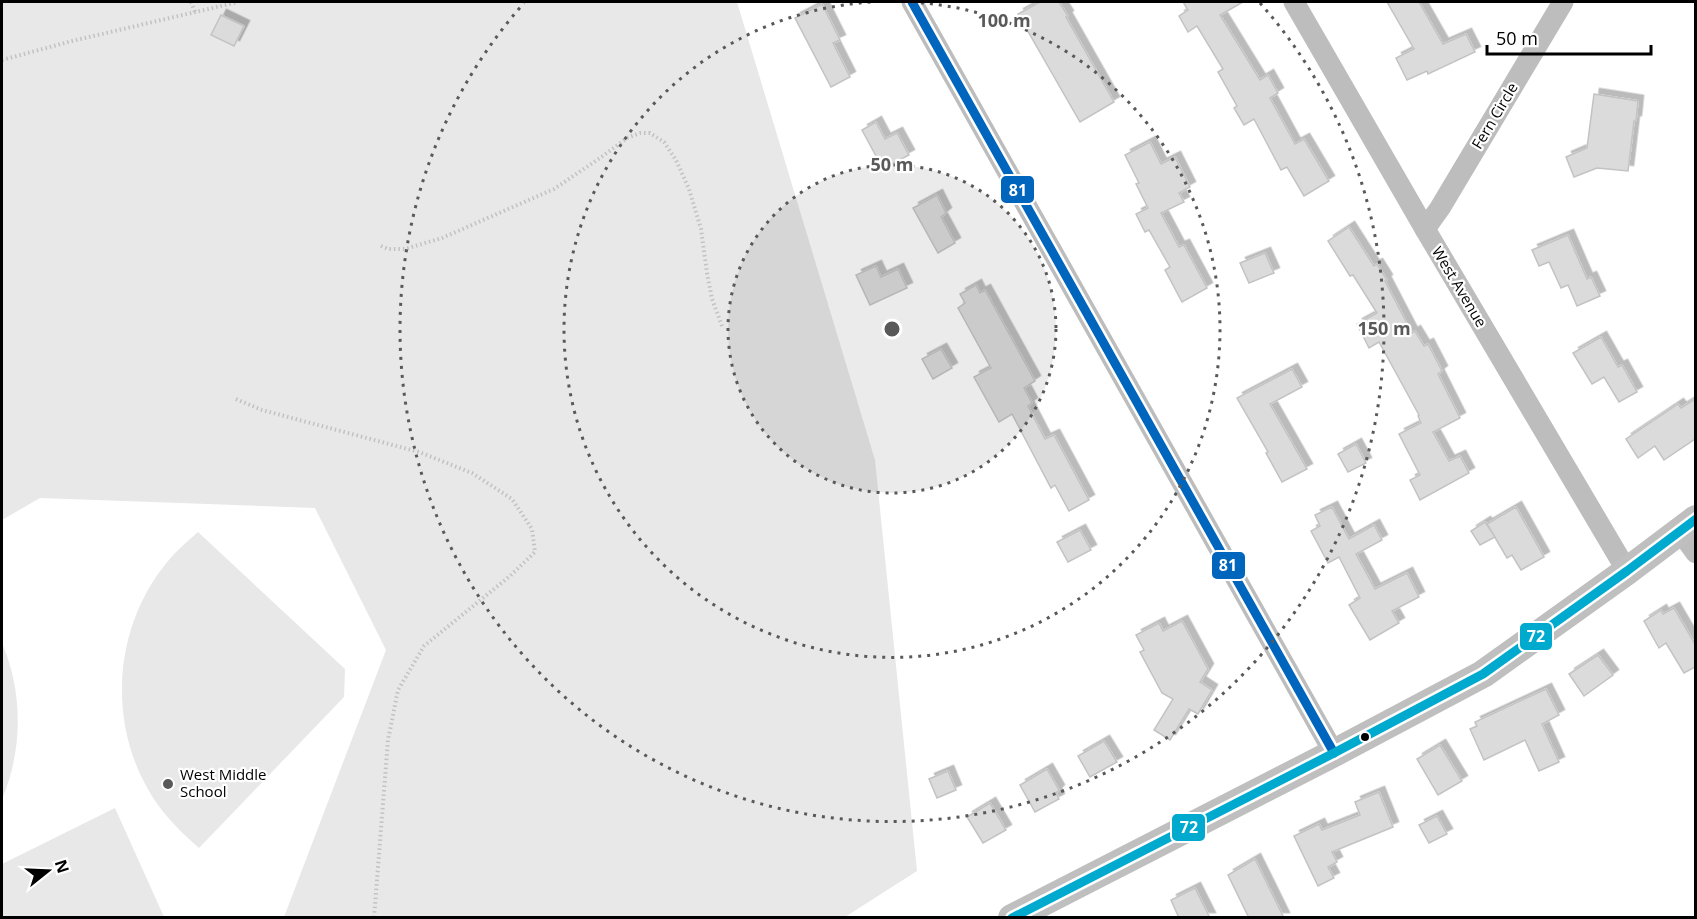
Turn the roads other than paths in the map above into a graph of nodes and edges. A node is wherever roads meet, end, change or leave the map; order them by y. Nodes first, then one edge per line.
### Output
1 (912, 2) edge
2 (1294, 2) edge
3 (1563, 2) edge
4 (1425, 229) junction
5 (1690, 534) edge
6 (1627, 571) junction
7 (1334, 753) junction
8 (1012, 918) edge

1 - 7 street
2 - 4 street, West Avenue
3 - 4 street, Fern Circle
4 - 6 street, West Avenue
5 - 6 street
6 - 7 street
7 - 8 street

